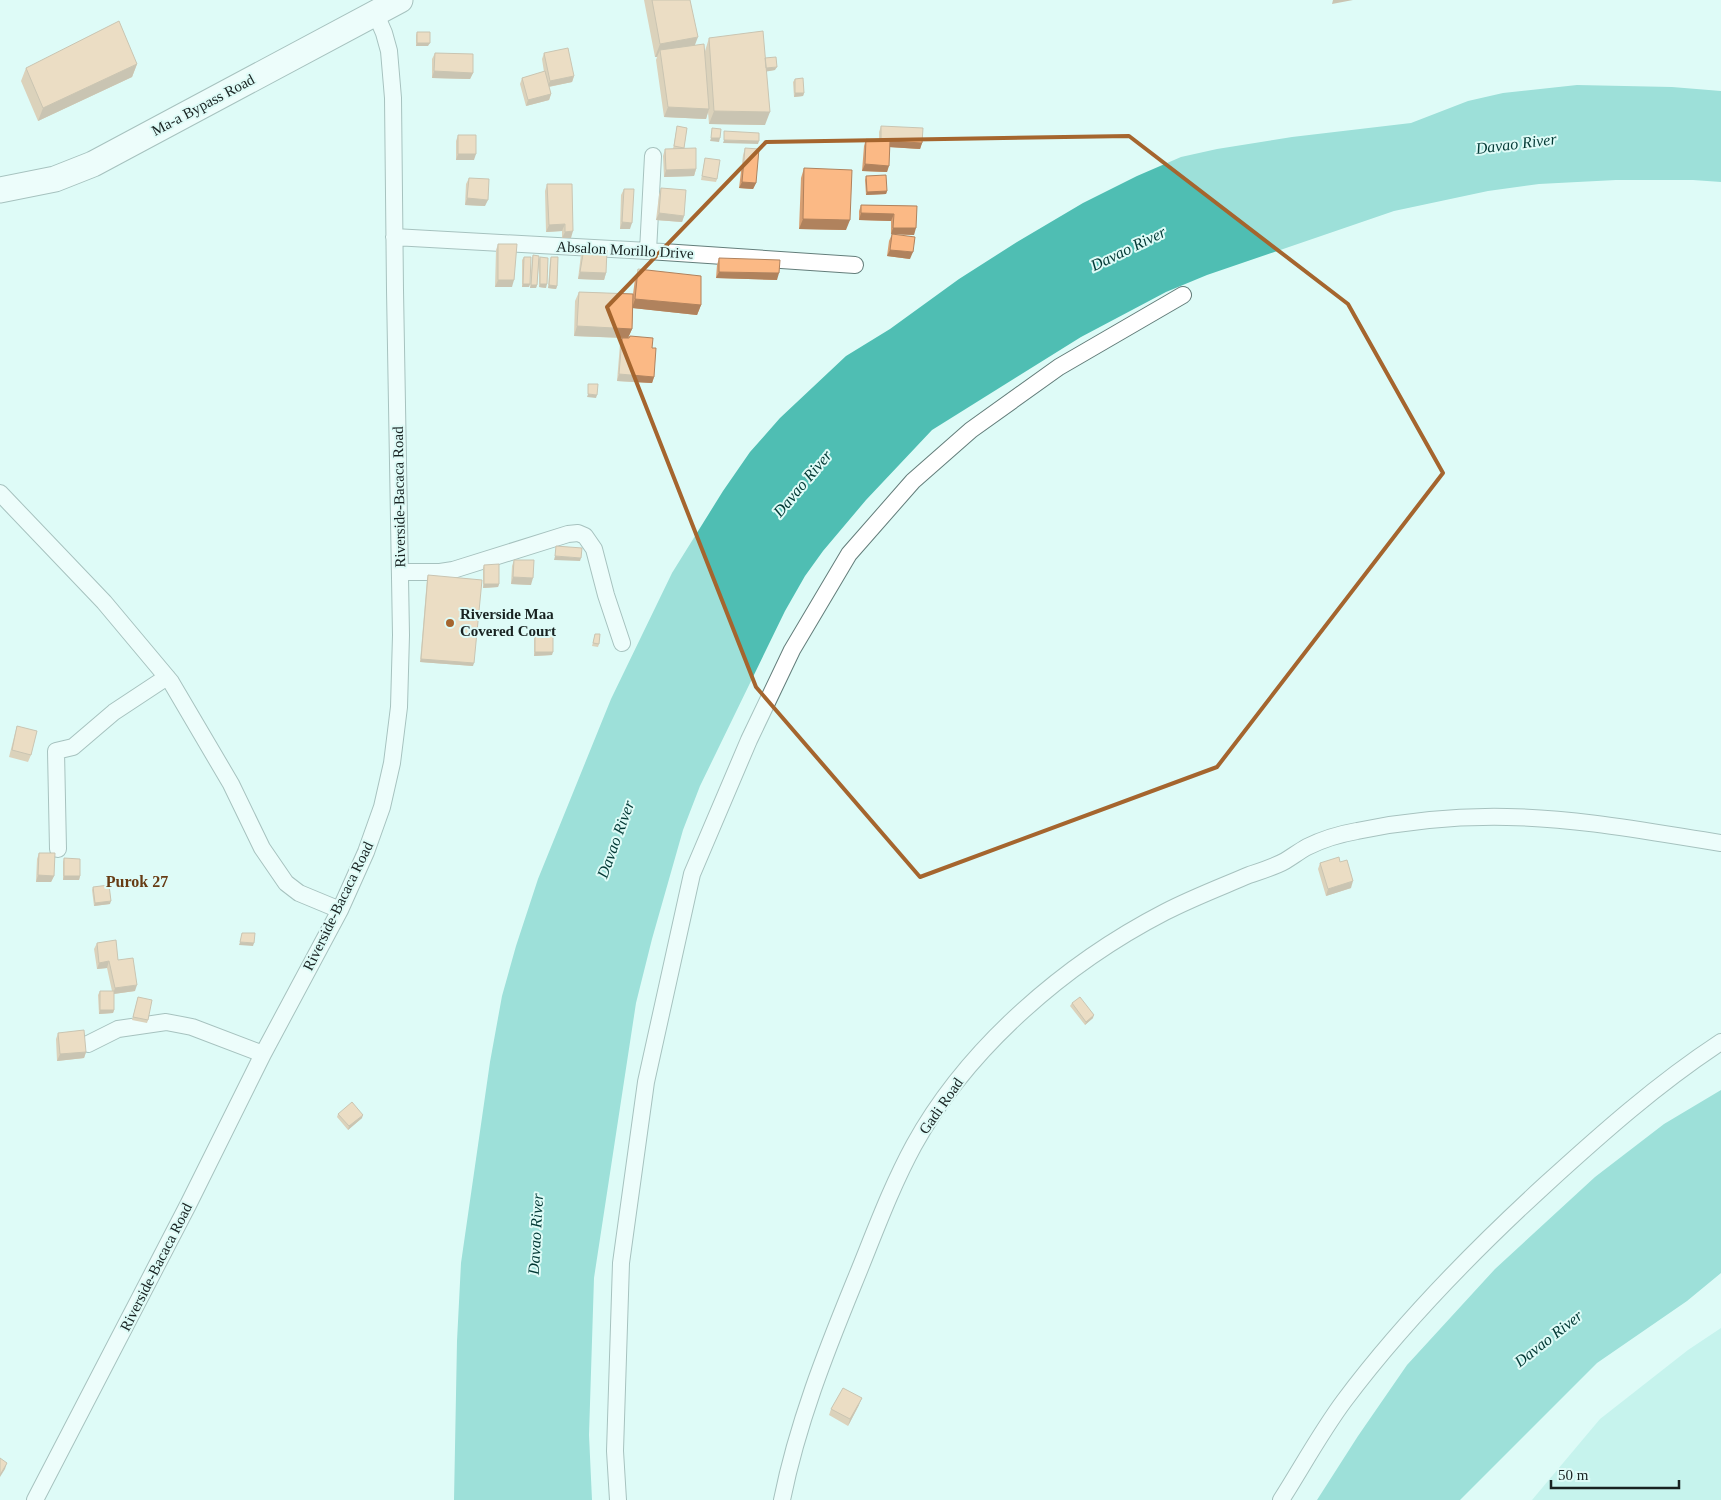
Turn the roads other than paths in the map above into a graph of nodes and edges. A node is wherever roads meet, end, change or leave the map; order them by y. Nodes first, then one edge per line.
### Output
1 (400, 0) edge
2 (375, 12) junction
3 (653, 156) dead end
4 (0, 190) edge
5 (394, 237) junction
6 (648, 251) junction
7 (856, 264) dead end
8 (1183, 295) dead end
9 (0, 493) edge
10 (400, 572) junction
11 (622, 643) dead end
12 (167, 677) junction
13 (1721, 844) edge
14 (58, 849) dead end
15 (340, 910) junction
16 (1721, 1042) edge
17 (88, 1044) dead end
18 (263, 1054) junction
19 (35, 1500) edge
20 (618, 1500) edge
21 (782, 1500) edge
22 (1281, 1500) edge

1 - 2 main road, Ma-a Bypass Road
2 - 4 main road, Ma-a Bypass Road
2 - 5 street, Riverside-Bacaca Road
3 - 6 street
5 - 6 street, Absalon Morillo Drive
5 - 10 street, Riverside-Bacaca Road
6 - 7 street, Absalon Morillo Drive
8 - 20 street
9 - 12 street
10 - 11 street
10 - 15 street, Riverside-Bacaca Road
12 - 14 street
12 - 15 street
13 - 21 street, Gadi Road
15 - 18 street, Riverside-Bacaca Road
16 - 22 street
17 - 18 street
18 - 19 street, Riverside-Bacaca Road

